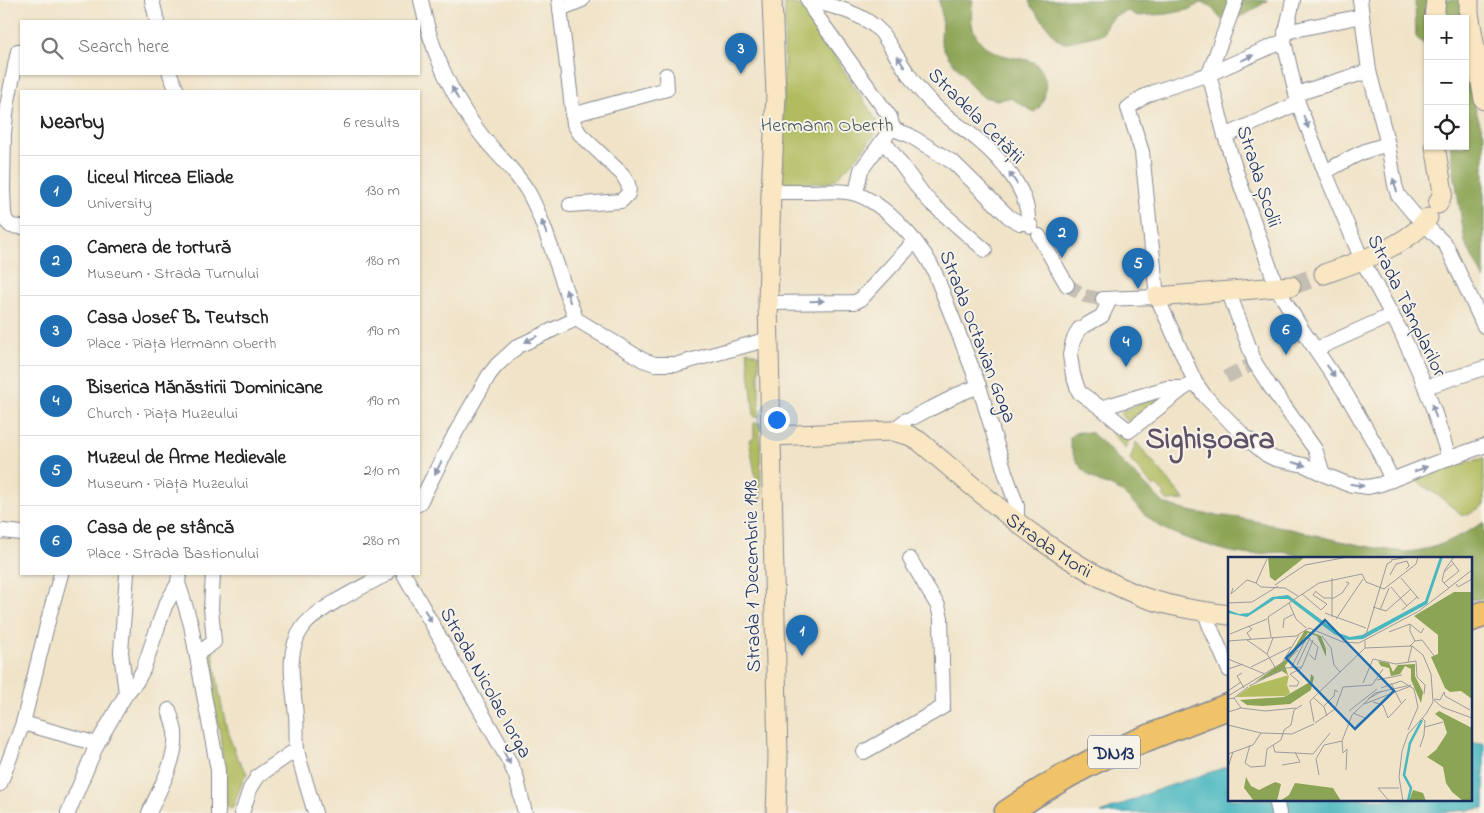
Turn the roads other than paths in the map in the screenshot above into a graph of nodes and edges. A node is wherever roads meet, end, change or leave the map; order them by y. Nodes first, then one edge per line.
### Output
1 (152, 0) edge
2 (422, 0) edge
3 (582, 0) edge
4 (772, 0) edge
5 (809, 0) edge
6 (1236, 0) edge
7 (1293, 0) edge
8 (1360, 0) edge
9 (1436, 0) edge
10 (1469, 0) edge
11 (559, 4) edge
12 (1434, 15) edge
13 (1362, 16) junction
14 (157, 20) edge
15 (1285, 37) junction
16 (18, 51) dead end
17 (1369, 71) junction
18 (1209, 74) junction
19 (170, 75) edge
20 (666, 75) dead end
21 (177, 90) edge
22 (1297, 98) junction
23 (1484, 100) edge
24 (572, 115) junction
25 (893, 129) junction
26 (1225, 136) junction
27 (883, 140) junction
28 (1388, 145) junction
29 (1436, 150) edge
30 (1325, 172) junction
31 (779, 192) junction
32 (856, 194) junction
33 (570, 205) dead end
34 (1430, 215) junction
35 (20, 227) edge
36 (1033, 228) junction
37 (915, 241) junction
38 (985, 250) dead end
39 (1362, 260) junction
40 (1324, 274) tunnel mouth
41 (1068, 285) tunnel mouth
42 (1284, 287) junction
43 (1228, 290) junction
44 (1157, 297) junction
45 (768, 303) junction
46 (1392, 315) junction
47 (576, 319) junction
48 (1484, 326) edge
49 (769, 339) junction
50 (1316, 349) junction
51 (1484, 368) edge
52 (1190, 385) junction
53 (979, 386) junction
54 (1426, 387) junction
55 (1101, 408) junction
56 (904, 423) junction
57 (772, 436) junction
58 (1484, 446) edge
59 (1449, 458) junction
60 (1323, 474) junction
61 (1392, 480) junction
62 (420, 502) edge
63 (1017, 523) junction
64 (0, 532) edge
65 (20, 533) edge
66 (910, 559) dead end
67 (61, 575) edge
68 (127, 575) edge
69 (213, 575) edge
70 (385, 575) edge
71 (405, 575) edge
72 (178, 578) edge
73 (1205, 612) junction
74 (1484, 614) edge
75 (1228, 615) edge
76 (1472, 618) edge
77 (197, 654) junction
78 (1228, 668) edge
79 (126, 694) junction
80 (1228, 706) edge
81 (169, 710) dead end
82 (23, 723) junction
83 (97, 744) junction
84 (297, 749) junction
85 (864, 752) dead end
86 (0, 784) edge
87 (1276, 800) edge
88 (68, 813) edge
89 (149, 813) edge
90 (218, 813) edge
91 (242, 813) edge
92 (315, 813) edge
93 (525, 813) edge
94 (776, 813) edge
95 (1007, 813) edge
96 (1278, 813) edge

1 - 14 street
47 -> 2 street
3 - 11 street
4 - 31 street, Strada 1 Decembrie 1918
5 - 25 street
36 -> 5 street, Stradela Cetății
6 - 18 street
7 - 15 street
8 - 13 street
9 - 12 street
10 - 23 street
11 - 24 street
13 - 15 street
13 - 17 street
18 -> 15 street
15 - 22 street, Strada Tâmplarilor
16 - 35 street
17 - 22 street
17 - 28 street
18 - 26 street, Strada Școlii
18 - 44 street
19 - 21 street
20 - 24 street
22 - 26 street
22 -> 30 street, Strada Tâmplarilor
24 - 33 street
25 - 27 street
25 - 36 street
26 - 42 street, Strada Școlii
27 - 32 street
27 - 38 street
28 - 30 street
34 -> 28 street
29 - 34 street
30 - 39 street, Strada Tâmplarilor
31 - 32 street
31 - 45 street, Strada 1 Decembrie 1918
32 - 37 street, Strada Octavian Goga
34 - 39 street
34 - 48 street
36 - 41 street
45 -> 37 street
37 - 53 street, Strada Octavian Goga
39 - 40 street
39 - 46 street, Strada Tâmplarilor
42 - 43 street
42 - 50 street, Strada Școlii
43 - 44 street
43 - 60 street
44 - 52 street
44 - 55 street
45 - 49 street, Strada 1 Decembrie 1918
46 - 50 street
46 - 54 street, Strada Tâmplarilor
47 - 49 street
47 -> 62 street
49 - 57 street, Strada 1 Decembrie 1918
50 -> 61 street, Strada Școlii
51 - 54 street
52 - 55 street
52 - 55 street
52 -> 60 street
53 - 56 street
53 - 63 street, Strada Octavian Goga
59 -> 54 street, Strada Tâmplarilor
56 - 57 street
56 - 63 street, Strada Morii
57 - 94 street, Strada 1 Decembrie 1918
58 - 59 street
61 -> 59 street
60 -> 61 street
63 - 73 street, Strada Morii
64 - 65 street
66 - 85 street
67 - 82 street
68 - 79 street
69 - 77 street
70 - 84 street
71 -> 93 street, Strada Nicolae Iorga
72 - 77 street
72 - 79 street
73 - 75 street, Strada Morii
73 - 78 street
74 - 76 highway
77 - 90 street
79 - 83 street
80 - 95 highway, DN13
81 - 89 street
82 - 83 street
82 - 86 street
83 - 88 street
84 - 91 street
84 - 92 street
87 - 96 street

